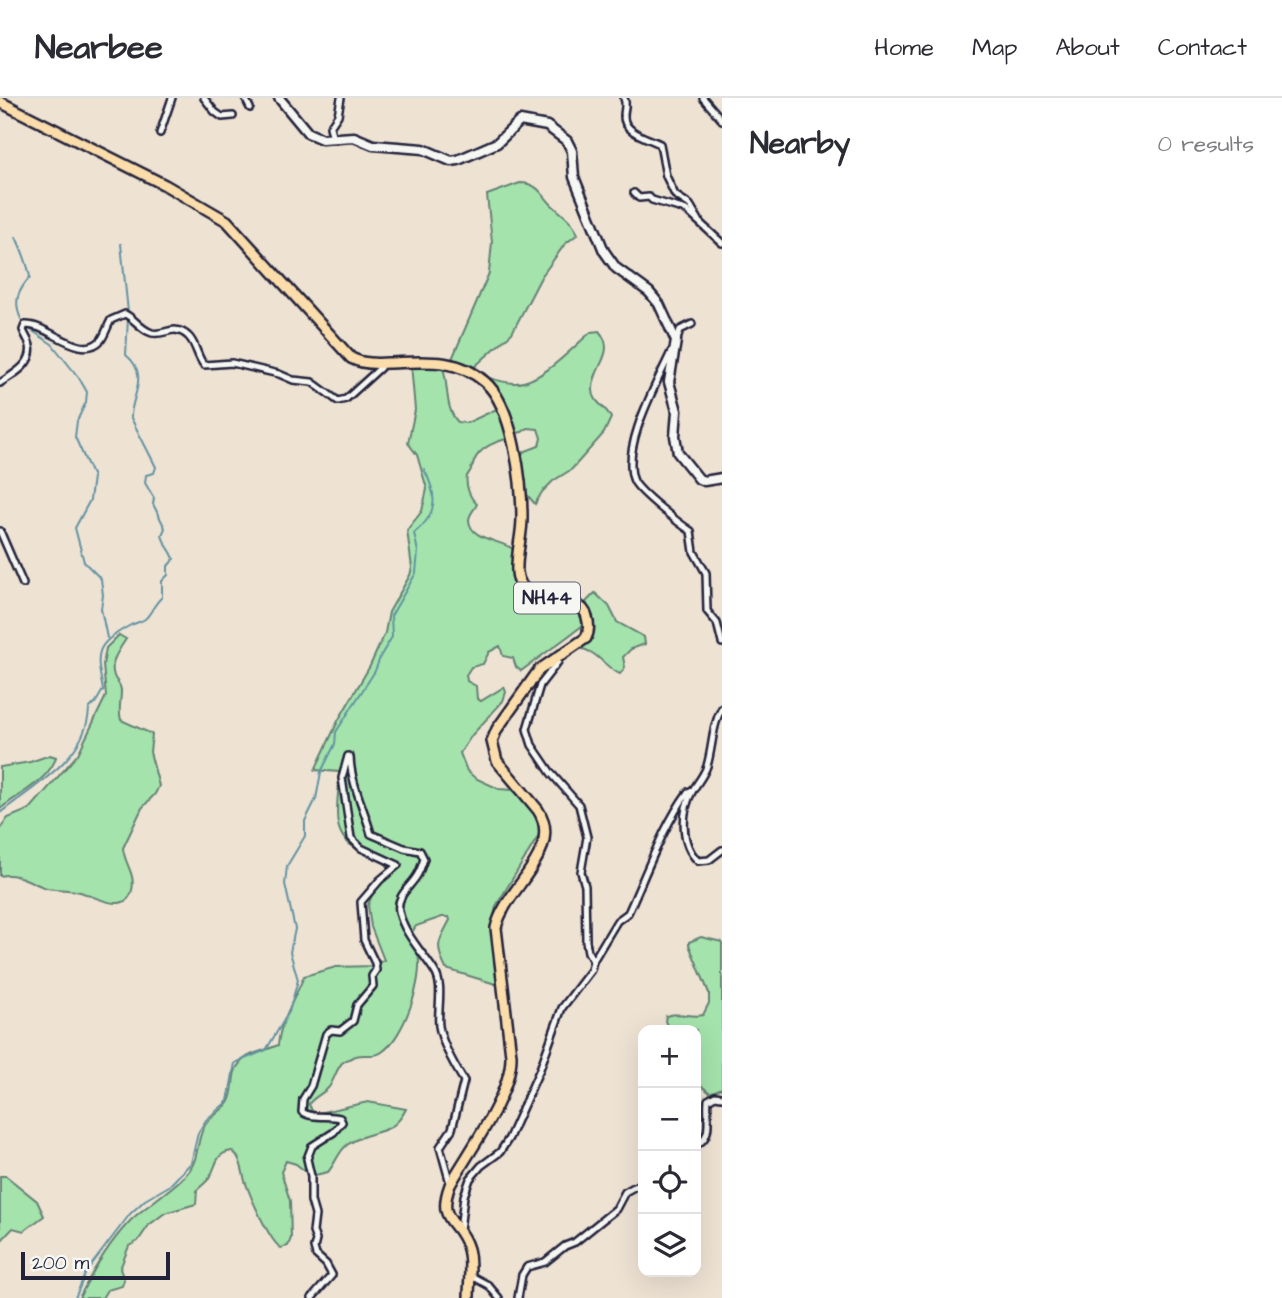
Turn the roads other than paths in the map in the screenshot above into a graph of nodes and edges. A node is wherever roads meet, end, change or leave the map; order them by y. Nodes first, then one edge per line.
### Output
1 (172, 98) edge
2 (204, 98) edge
3 (245, 98) edge
4 (279, 98) edge
5 (341, 98) edge
6 (624, 98) edge
7 (703, 98) edge
8 (0, 102) edge
9 (250, 108) dead end
10 (233, 116) dead end
11 (722, 120) edge
12 (160, 133) dead end
13 (333, 139) junction
14 (634, 193) dead end
15 (699, 220) junction
16 (722, 243) edge
17 (692, 324) dead end
18 (676, 341) junction
19 (382, 363) junction
20 (0, 383) edge
21 (722, 478) edge
22 (0, 531) edge
23 (23, 584) dead end
24 (722, 643) edge
25 (570, 650) junction
26 (722, 708) edge
27 (693, 790) junction
28 (722, 850) edge
29 (593, 961) junction
30 (722, 1097) edge
31 (701, 1143) edge
32 (450, 1185) junction
33 (638, 1185) edge
34 (460, 1232) junction
35 (469, 1277) junction
36 (312, 1298) edge
37 (468, 1298) edge
38 (499, 1298) edge
39 (518, 1298) edge

1 - 12 street
2 - 10 street
3 - 9 street
4 - 13 main road
5 - 13 street
6 - 15 street
7 - 11 street
8 - 19 main road, NH44
13 - 18 main road
14 - 15 street
15 - 16 street
17 - 18 street
18 - 21 main road
18 - 24 street
19 - 20 street
19 - 25 main road, NH44
22 - 23 street
25 - 29 street
25 - 32 main road, NH44
26 - 27 street
27 - 28 street
27 - 29 street
29 - 34 street
30 - 31 street
32 - 34 main road, NH44
32 - 36 street
33 - 39 street
34 - 35 main road, NH44
35 - 37 main road, NH44
35 - 38 street

